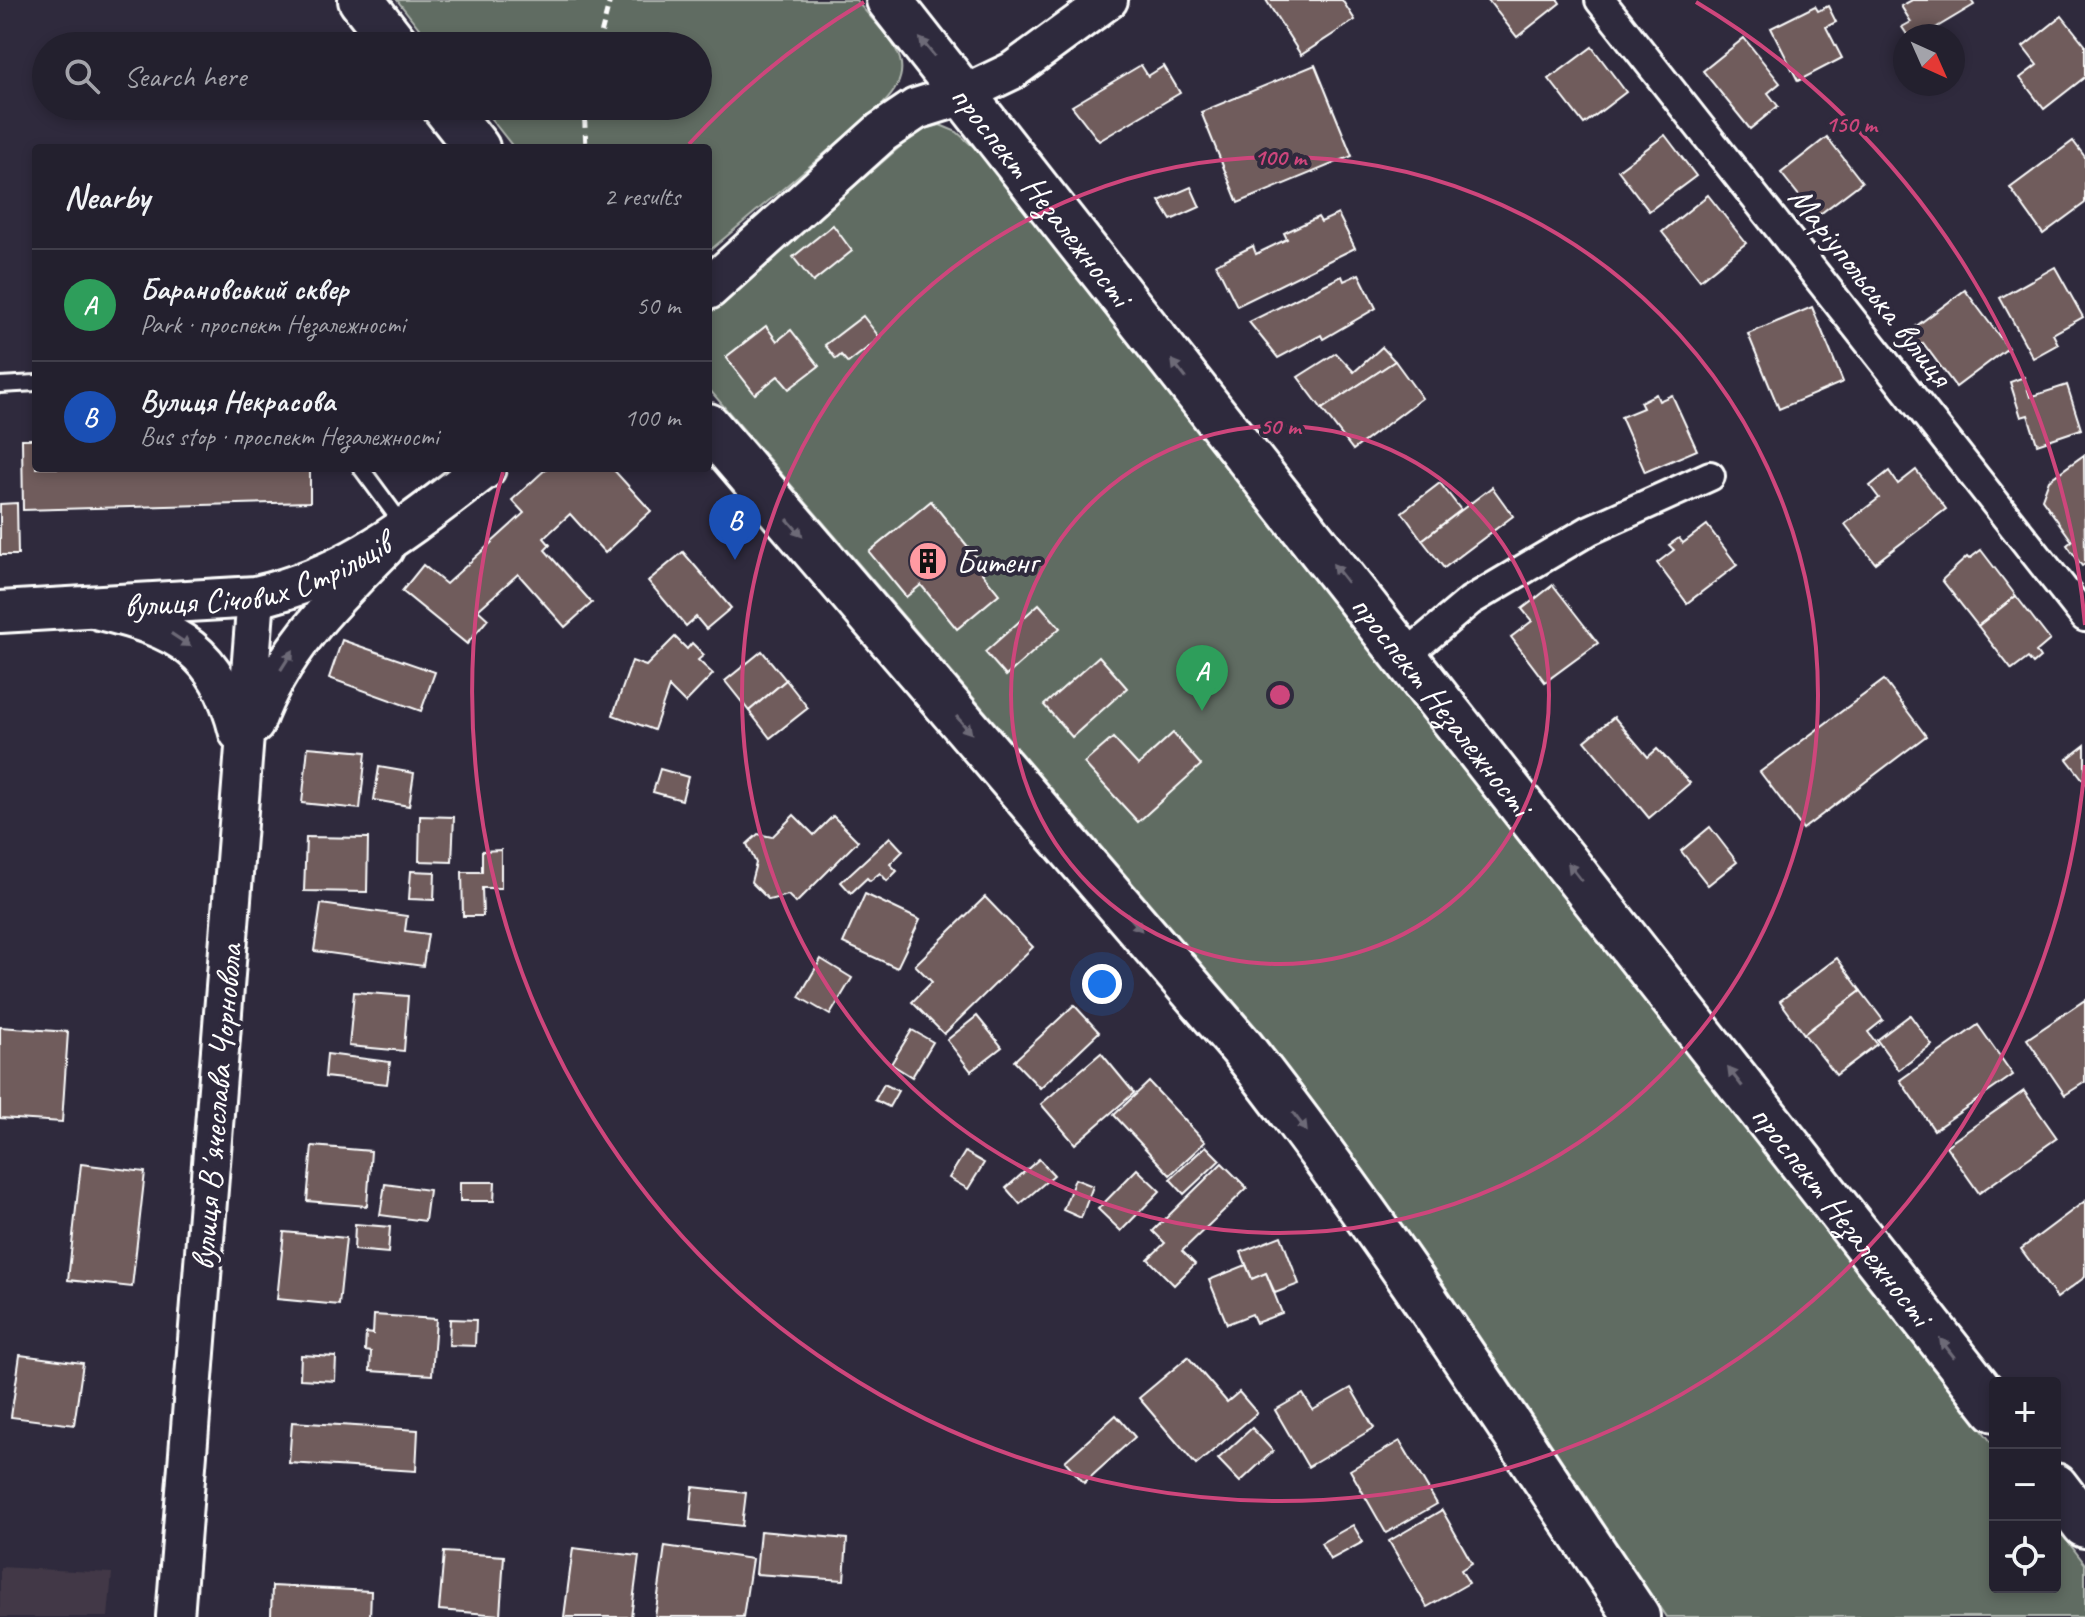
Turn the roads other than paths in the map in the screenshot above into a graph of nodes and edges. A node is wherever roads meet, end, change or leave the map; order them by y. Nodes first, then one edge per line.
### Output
1 (361, 0) edge
2 (889, 0) edge
3 (1109, 0) edge
4 (1600, 0) edge
5 (386, 32) edge
6 (964, 94) junction
7 (455, 120) edge
8 (474, 144) edge
9 (712, 285) edge
10 (32, 383) edge
11 (0, 385) edge
12 (712, 431) edge
13 (364, 472) edge
14 (480, 472) edge
15 (1710, 476) dead end
16 (406, 528) junction
17 (256, 597) junction
18 (82, 607) junction
19 (0, 612) edge
20 (2085, 617) edge
21 (1405, 656) junction
22 (243, 756) junction
23 (1989, 1401) edge
24 (175, 1617) edge
25 (1637, 1617) edge

1 - 5 main road
6 -> 2 main road, проспект Незалежності
3 - 6 street
4 - 20 street, Маріупольська вулиця
6 - 9 main road
21 -> 6 main road, проспект Незалежності
7 - 8 main road
10 - 11 lane
12 -> 25 main road
13 - 16 lane
14 - 16 main road, вулиця Січових Стрільців
15 - 21 street
16 - 17 main road, вулиця Січових Стрільців
22 -> 16 street
17 - 18 main road, вулиця Січових Стрільців
17 - 22 street, вулиця Вʼячеслава Чорновола
18 - 19 main road, вулиця Січових Стрільців
18 -> 22 street
23 -> 21 main road, проспект Незалежності
22 - 24 street, вулиця Вʼячеслава Чорновола

